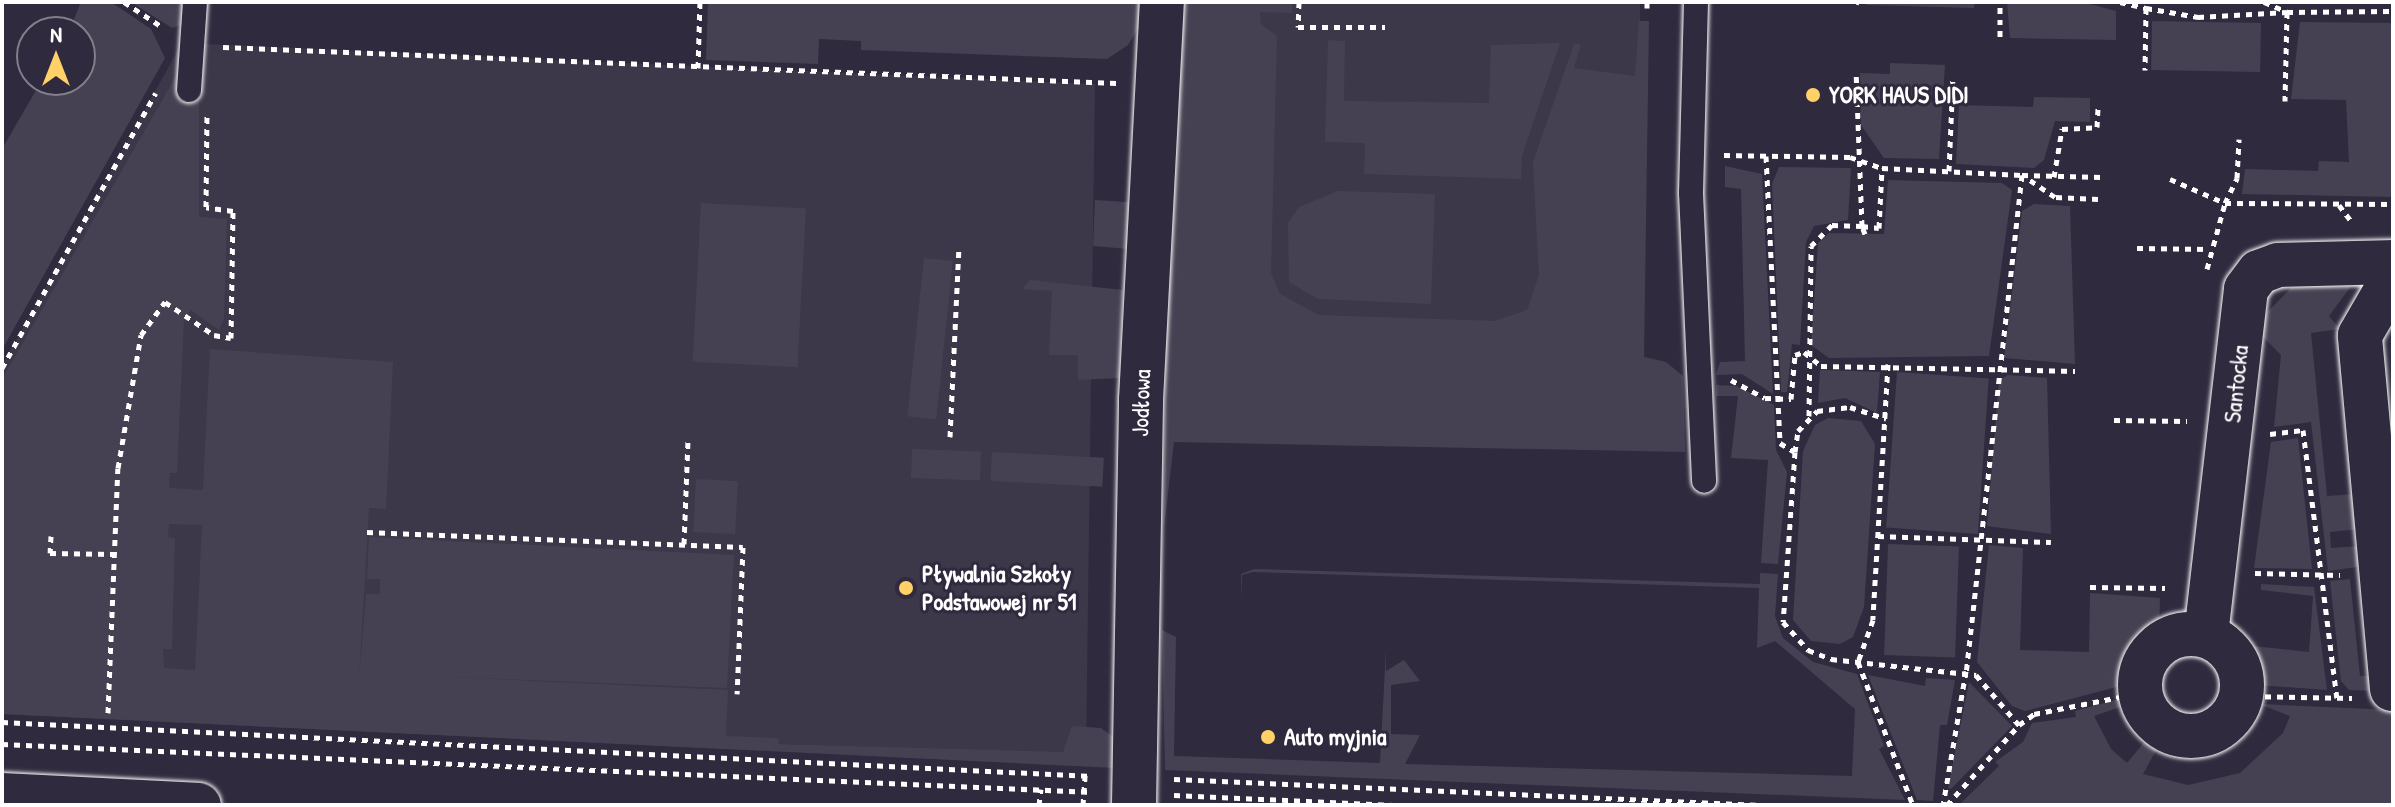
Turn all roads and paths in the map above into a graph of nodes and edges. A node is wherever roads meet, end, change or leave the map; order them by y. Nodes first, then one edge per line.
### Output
1 (124, 2) edge
2 (195, 2) edge
3 (700, 2) edge
4 (1162, 2) edge
5 (1299, 2) edge
6 (1696, 2) edge
7 (2000, 2) edge
8 (2264, 2) edge
9 (2125, 3) edge
10 (2146, 8) junction
11 (2393, 11) edge
12 (2287, 12) junction
13 (1385, 27) dead end
14 (173, 34) dead end
15 (2000, 37) dead end
16 (219, 47) dead end
17 (698, 68) junction
18 (2145, 70) dead end
19 (1856, 73) dead end
20 (1953, 76) dead end
21 (162, 83) dead end
22 (1157, 84) junction
23 (198, 98) joint
24 (2285, 101) dead end
25 (2098, 107) dead end
26 (2239, 139) dead end
27 (1692, 154) junction
28 (1766, 156) junction
29 (1864, 162) junction
30 (1882, 168) junction
31 (1949, 171) junction
32 (2022, 175) junction
33 (2054, 177) junction
34 (2102, 177) dead end
35 (2170, 179) dead end
36 (2098, 199) dead end
37 (2225, 203) junction
38 (2393, 204) edge
39 (1862, 226) junction
40 (2223, 228) dead end
41 (1865, 234) dead end
42 (2137, 248) dead end
43 (959, 249) dead end
44 (2209, 249) dead end
45 (2393, 262) edge
46 (2393, 278) edge
47 (1804, 352) junction
48 (1888, 364) junction
49 (1998, 366) junction
50 (2, 368) edge
51 (2075, 371) dead end
52 (1736, 380) dead end
53 (1778, 400) junction
54 (1809, 416) junction
55 (1886, 419) junction
56 (2114, 420) dead end
57 (2187, 421) dead end
58 (2231, 431) junction
59 (950, 437) dead end
60 (688, 440) dead end
61 (1795, 452) junction
62 (1704, 481) dead end
63 (367, 532) dead end
64 (51, 536) dead end
65 (1878, 536) junction
66 (1980, 539) junction
67 (2051, 542) dead end
68 (684, 544) junction
69 (114, 554) junction
70 (2214, 571) junction
71 (2381, 571) junction
72 (2322, 577) junction
73 (2090, 587) dead end
74 (2165, 588) dead end
75 (2206, 635) junction
76 (1858, 662) junction
77 (1966, 671) junction
78 (2140, 693) junction
79 (737, 694) dead end
80 (2378, 694) edge
81 (2241, 696) junction
82 (2337, 698) junction
83 (108, 713) dead end
84 (2, 722) edge
85 (2019, 725) junction
86 (2, 744) edge
87 (1085, 775) junction
88 (1101, 776) dead end
89 (1041, 789) junction
90 (1084, 792) junction
91 (1139, 793) edge
92 (2, 795) edge
93 (199, 805) edge
94 (1039, 805) edge
95 (1083, 805) edge
96 (1394, 805) edge
97 (1761, 805) edge
98 (1913, 805) edge
99 (1945, 805) edge

1 - 14 path
2 - 23 lane
3 - 17 path
4 - 22 street, Jodłowa
5 - 13 path
6 - 27 lane
7 - 15 path
8 - 12 path
9 - 10 path
10 - 12 path
10 - 18 path
11 - 12 path
12 - 24 path
16 - 17 path
17 - 22 path
19 - 29 path
20 - 31 path
21 - 50 path
22 - 91 street, Jodłowa
23 - 69 path
25 - 33 path
26 - 37 path
27 - 28 path
27 - 62 lane
28 - 29 path
28 - 53 path
29 - 30 path
29 - 39 path
30 - 31 path
30 - 39 path
31 - 32 path
32 - 33 path
32 - 36 path
32 - 49 path
33 - 34 path
35 - 37 path
37 - 38 path
37 - 40 path
39 - 41 path
39 - 47 path
42 - 44 path
43 - 59 path
45 - 58 street, Santocka
46 - 71 street
47 - 48 path
47 - 53 path
47 - 54 path
48 - 49 path
48 - 55 path
49 - 51 path
49 - 66 path
52 - 53 path
53 - 61 path
54 - 55 path
54 - 61 path
55 - 65 path
56 - 57 path
58 - 70 street, Santocka
58 - 72 path
60 - 68 path
61 - 76 path
63 - 68 path
64 - 69 path
65 - 66 path
65 - 76 path
66 - 67 path
66 - 77 path
68 - 79 path
69 - 83 path
70 - 72 path
70 - 75 street, Santocka
71 - 72 path
71 - 80 street
72 - 82 path
73 - 74 path
75 - 78 street
75 - 81 street
76 - 77 path
76 - 98 path
77 - 85 path
77 - 99 path
78 - 81 street
78 - 85 path
80 - 82 path
81 - 82 path
84 - 87 path
85 - 99 path
86 - 89 path
87 - 88 path
87 - 90 path
89 - 90 path
89 - 94 path
90 - 91 path
90 - 95 path
91 - 96 path
91 - 97 path
92 - 93 street

